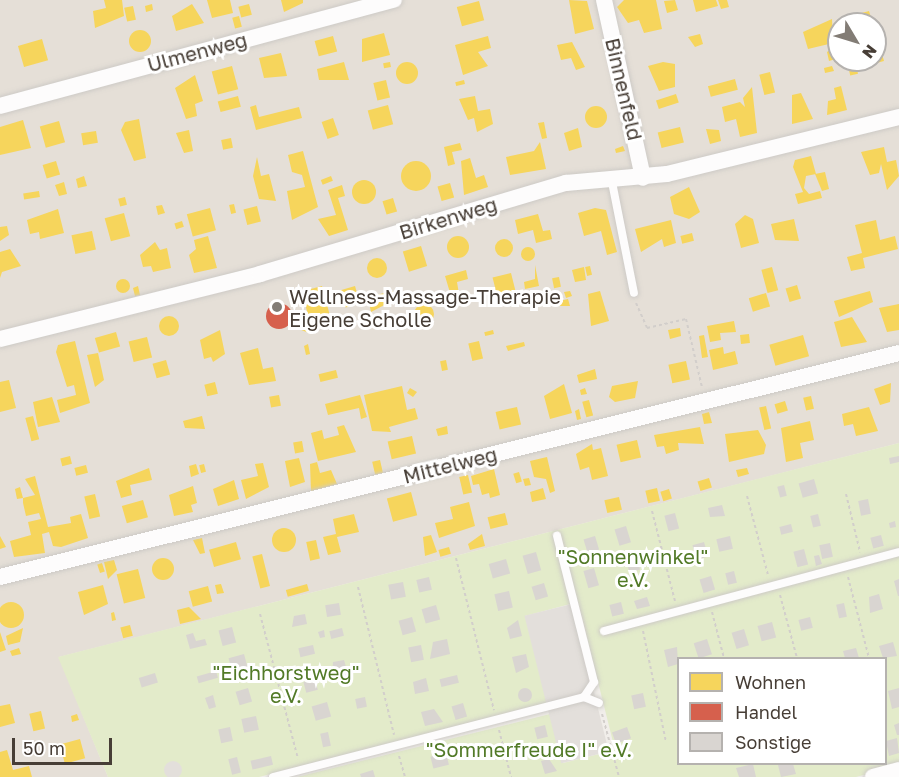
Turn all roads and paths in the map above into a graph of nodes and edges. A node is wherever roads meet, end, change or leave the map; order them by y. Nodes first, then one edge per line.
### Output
1 (394, 0) edge
2 (604, 0) edge
3 (0, 106) edge
4 (899, 117) edge
5 (611, 177) junction
6 (643, 178) junction
7 (634, 293) joint
8 (0, 339) edge
9 (899, 353) edge
10 (705, 401) junction
11 (846, 494) dead end
12 (747, 496) dead end
13 (652, 511) dead end
14 (557, 536) dead end
15 (899, 552) edge
16 (456, 558) dead end
17 (863, 561) junction
18 (846, 566) junction
19 (0, 577) edge
20 (774, 586) junction
21 (358, 587) dead end
22 (709, 602) junction
23 (678, 610) junction
24 (260, 614) dead end
25 (640, 620) junction
26 (604, 631) dead end
27 (724, 657) edge
28 (796, 657) edge
29 (869, 657) edge
30 (584, 697) junction
31 (599, 703) joint
32 (496, 720) junction
33 (666, 742) dead end
34 (397, 746) junction
35 (899, 770) edge
36 (299, 771) junction
37 (273, 777) edge
38 (405, 777) edge
39 (511, 777) edge
40 (619, 777) edge
41 (873, 777) edge

1 - 3 street, Ulmenweg
2 - 6 street, Binnenfeld
4 - 6 street, Birkenweg
5 - 6 street, Birkenweg
5 - 7 lane
5 - 8 street, Birkenweg
7 - 10 path
9 - 10 street, Mittelweg
10 - 19 street, Mittelweg
11 - 17 path
12 - 20 path
13 - 23 path
14 - 30 lane
15 - 17 lane
16 - 32 path
17 - 18 lane
18 - 20 lane
18 - 29 path
20 - 22 lane
20 - 28 path
21 - 34 path
22 - 23 lane
22 - 27 path
23 - 25 lane
24 - 36 path
25 - 26 lane
25 - 33 path
30 - 31 lane
30 - 32 lane
31 - 40 path
32 - 34 lane
32 - 39 path
34 - 36 lane
34 - 38 path
35 - 41 street
36 - 37 lane

